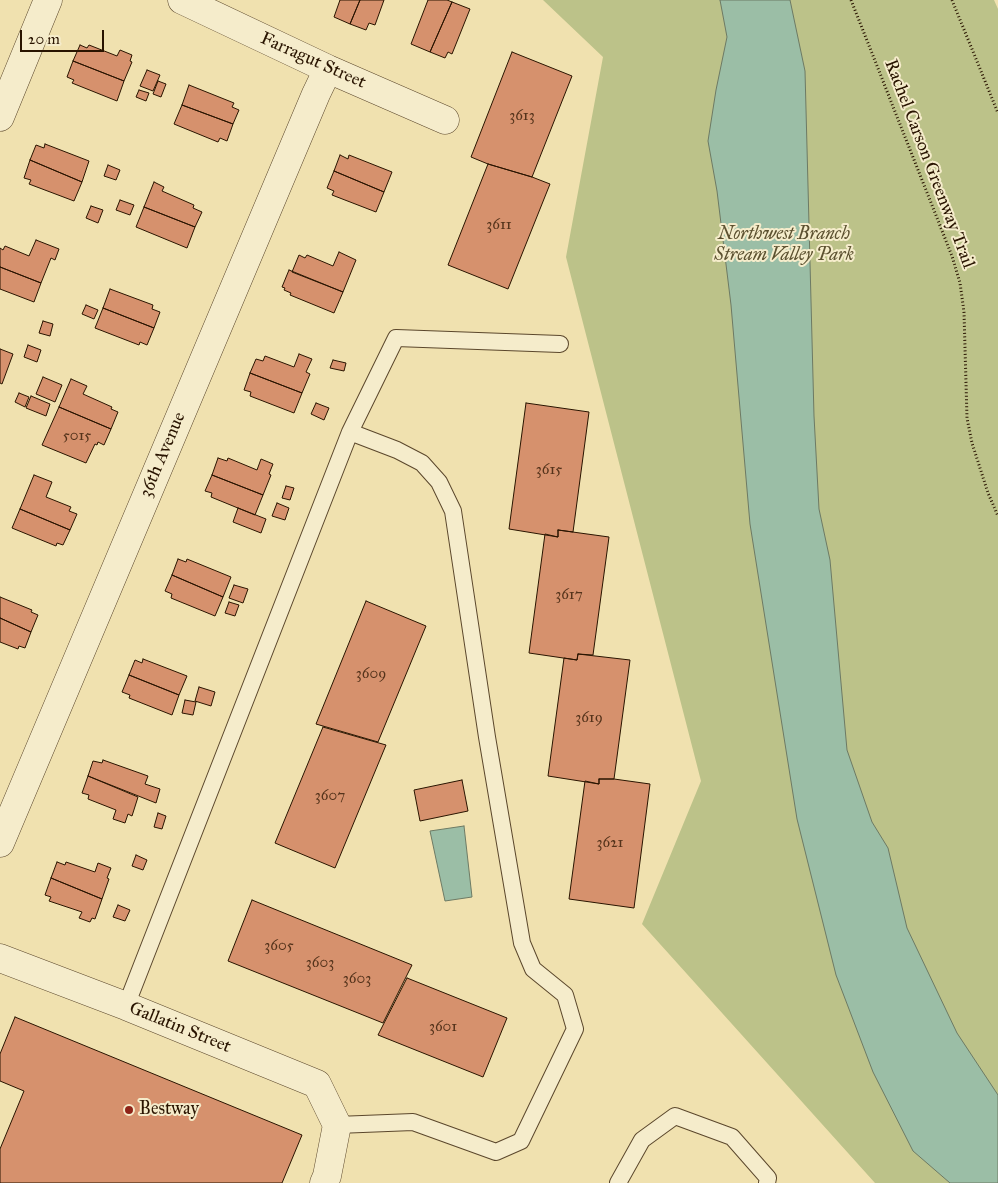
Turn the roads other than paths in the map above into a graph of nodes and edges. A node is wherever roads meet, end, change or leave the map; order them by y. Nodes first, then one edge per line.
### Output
1 (48, 0) edge
2 (182, 0) edge
3 (328, 68) junction
4 (0, 117) edge
5 (445, 120) dead end
6 (560, 344) dead end
7 (350, 432) junction
8 (0, 843) edge
9 (0, 958) edge
10 (126, 1006) junction
11 (337, 1125) junction
12 (324, 1183) edge
13 (618, 1183) edge
14 (767, 1183) edge

1 - 4 street
2 - 3 street, Farragut Street
3 - 5 street, Farragut Street
3 - 8 street, 36th Avenue
6 - 7 lane
7 - 10 lane
7 - 11 lane
9 - 10 street, Gallatin Street
10 - 11 street, Gallatin Street
11 - 12 street
13 - 14 lane

